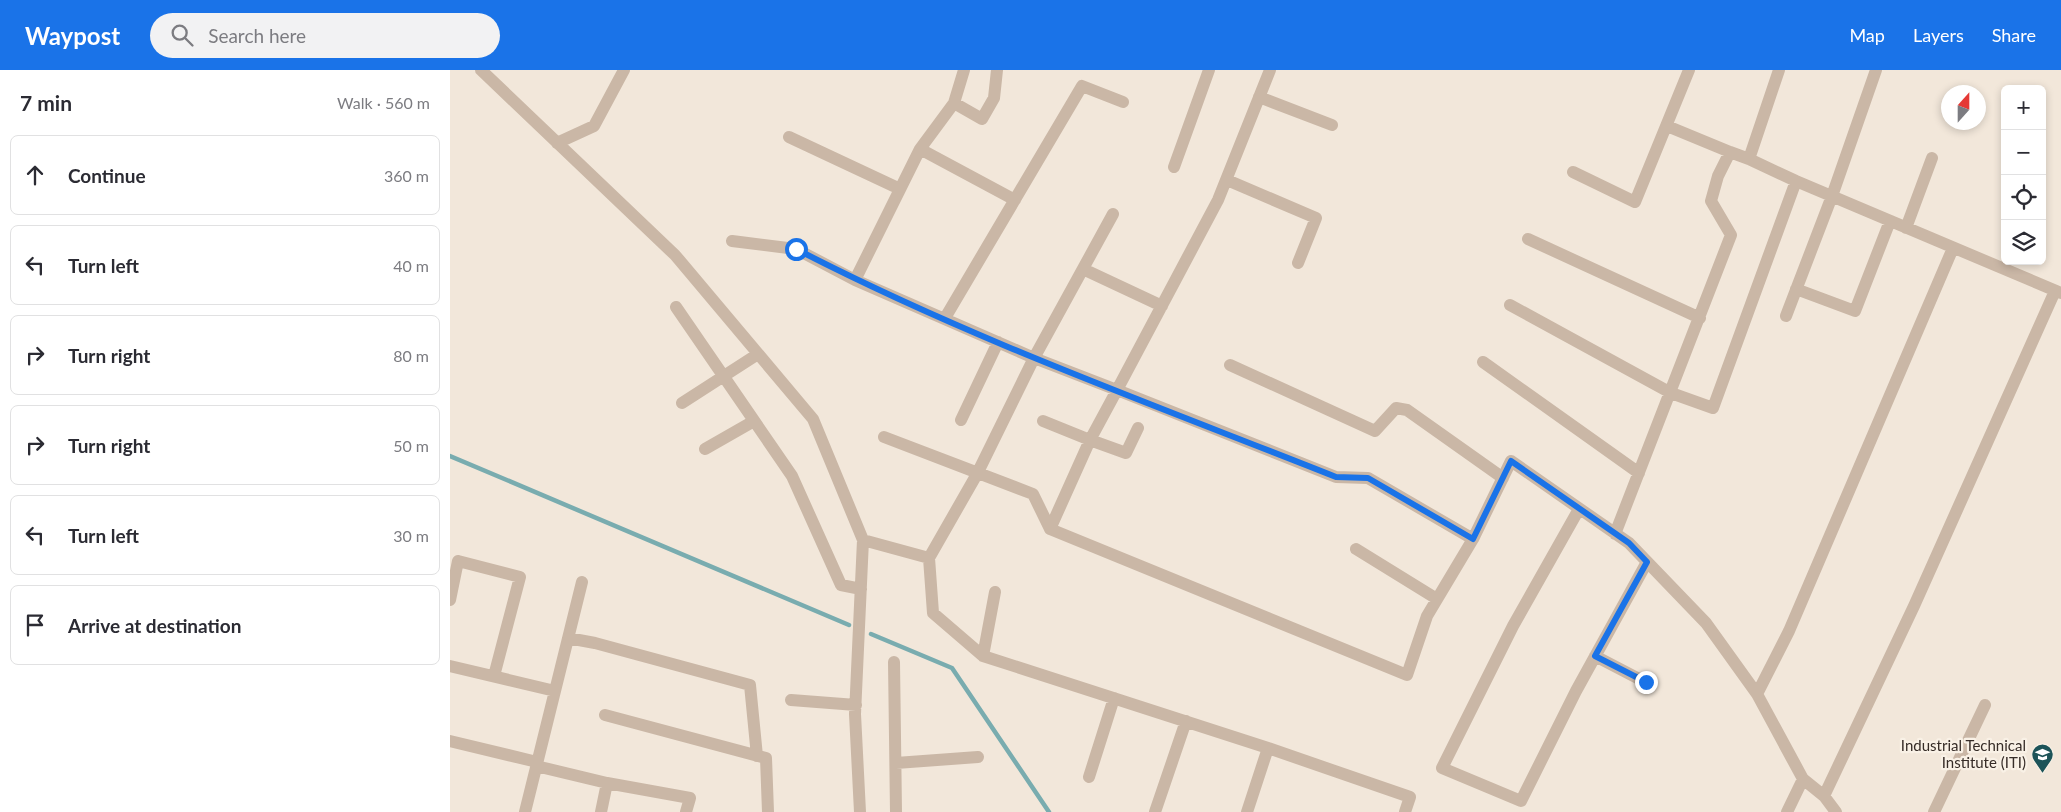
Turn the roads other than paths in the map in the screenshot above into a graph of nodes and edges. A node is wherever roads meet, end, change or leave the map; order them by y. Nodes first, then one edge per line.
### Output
1 (481, 70) edge
2 (624, 70) edge
3 (964, 70) edge
4 (997, 70) edge
5 (1209, 70) edge
6 (1270, 70) edge
7 (1689, 70) edge
8 (1779, 70) edge
9 (1876, 70) edge
10 (1259, 97) junction
11 (1124, 102) dead end
12 (954, 103) junction
13 (1332, 125) dead end
14 (1667, 126) junction
15 (789, 137) dead end
16 (556, 143) junction
17 (920, 150) junction
18 (1730, 152) junction
19 (1932, 158) dead end
20 (1749, 159) junction
21 (1174, 167) dead end
22 (1573, 172) dead end
23 (1226, 180) junction
24 (1796, 181) junction
25 (900, 189) junction
26 (1832, 196) junction
27 (1015, 200) junction
28 (1114, 214) dead end
29 (1890, 221) junction
30 (1906, 228) junction
31 (1528, 239) dead end
32 (732, 242) dead end
33 (1953, 248) junction
34 (1298, 263) dead end
35 (1083, 269) junction
36 (855, 280) junction
37 (1796, 289) junction
38 (2058, 292) edge
39 (1510, 304) dead end
40 (1162, 306) junction
41 (676, 307) dead end
42 (1786, 316) dead end
43 (945, 318) junction
44 (1700, 318) junction
45 (998, 342) junction
46 (758, 354) junction
47 (1034, 358) junction
48 (1483, 362) dead end
49 (1230, 365) dead end
50 (723, 376) junction
51 (1117, 390) junction
52 (1671, 393) junction
53 (682, 403) dead end
54 (960, 420) dead end
55 (754, 421) junction
56 (1043, 421) dead end
57 (1138, 428) dead end
58 (884, 437) dead end
59 (1090, 440) junction
60 (705, 449) dead end
61 (1639, 473) junction
62 (977, 474) junction
63 (1503, 478) junction
64 (1580, 508) junction
65 (1050, 529) junction
66 (1615, 534) junction
67 (1473, 539) junction
68 (863, 540) junction
69 (1356, 549) dead end
70 (929, 558) junction
71 (1647, 562) junction
72 (582, 582) dead end
73 (862, 589) junction
74 (995, 592) dead end
75 (1437, 599) junction
76 (450, 600) edge
77 (568, 638) junction
78 (983, 656) junction
79 (1595, 656) junction
80 (894, 662) dead end
81 (450, 666) edge
82 (494, 676) junction
83 (1646, 682) dead end
84 (555, 691) junction
85 (1756, 694) junction
86 (1114, 698) junction
87 (791, 700) dead end
88 (856, 704) junction
89 (1985, 705) dead end
90 (605, 714) dead end
91 (1186, 721) junction
92 (450, 741) edge
93 (1268, 748) junction
94 (757, 756) junction
95 (978, 756) dead end
96 (896, 763) junction
97 (537, 764) junction
98 (1089, 777) dead end
99 (1804, 779) junction
100 (607, 782) junction
101 (1819, 792) junction
102 (524, 812) edge
103 (601, 812) edge
104 (686, 812) edge
105 (768, 812) edge
106 (860, 812) edge
107 (896, 812) edge
108 (1155, 812) edge
109 (1248, 812) edge
110 (1405, 812) edge
111 (1787, 812) edge
112 (1836, 812) edge
113 (1934, 812) edge

1 - 16 street
2 - 16 street
3 - 12 street
4 - 12 street
5 - 21 street
6 - 10 street
7 - 14 street
8 - 20 street
9 - 26 street
10 - 13 street
10 - 23 street
11 - 27 street
12 - 17 street
14 - 18 street
14 - 22 street
15 - 25 street
16 - 46 street
17 - 25 street
17 - 27 street
18 - 20 street
18 - 44 street
19 - 30 street
20 - 24 street
23 - 34 street
23 - 40 street
24 - 26 street
24 - 52 street
25 - 36 street
26 - 29 street
26 - 37 street
27 - 43 street
28 - 35 street
29 - 30 street
29 - 37 street
30 - 33 street
31 - 44 street
32 - 36 street
33 - 38 street
33 - 85 street
35 - 40 street
35 - 47 street
36 - 43 street
37 - 42 street
38 - 101 street
39 - 52 street
40 - 51 street
41 - 50 street
43 - 45 street
44 - 52 street
45 - 47 street
45 - 54 street
46 - 50 street
46 - 68 street
47 - 51 street
47 - 62 street
48 - 61 street
49 - 63 street
50 - 53 street
50 - 55 street
51 - 59 street
51 - 67 street
52 - 61 street
55 - 60 street
55 - 73 street
56 - 59 street
57 - 59 street
58 - 62 street
59 - 65 street
61 - 66 street
62 - 65 street
62 - 70 street
63 - 64 street
63 - 67 street
64 - 66 street
64 - 79 street
65 - 75 street
66 - 71 street
67 - 75 street
68 - 70 street
68 - 73 street
69 - 75 street
70 - 78 street
71 - 79 street
71 - 85 street
72 - 77 street
73 - 88 street
74 - 78 street
76 - 82 street
77 - 84 street
77 - 94 street
78 - 86 street
79 - 83 street
80 - 96 street
81 - 82 street
82 - 84 street
84 - 97 street
85 - 99 street
86 - 91 street
86 - 98 street
87 - 88 street
88 - 106 street
89 - 113 street
90 - 94 street
91 - 93 street
91 - 108 street
92 - 97 street
93 - 109 street
93 - 110 street
94 - 105 street
95 - 96 street
96 - 107 street
97 - 100 street
97 - 102 street
99 - 101 street
99 - 111 street
100 - 103 street
100 - 104 street
101 - 112 street

